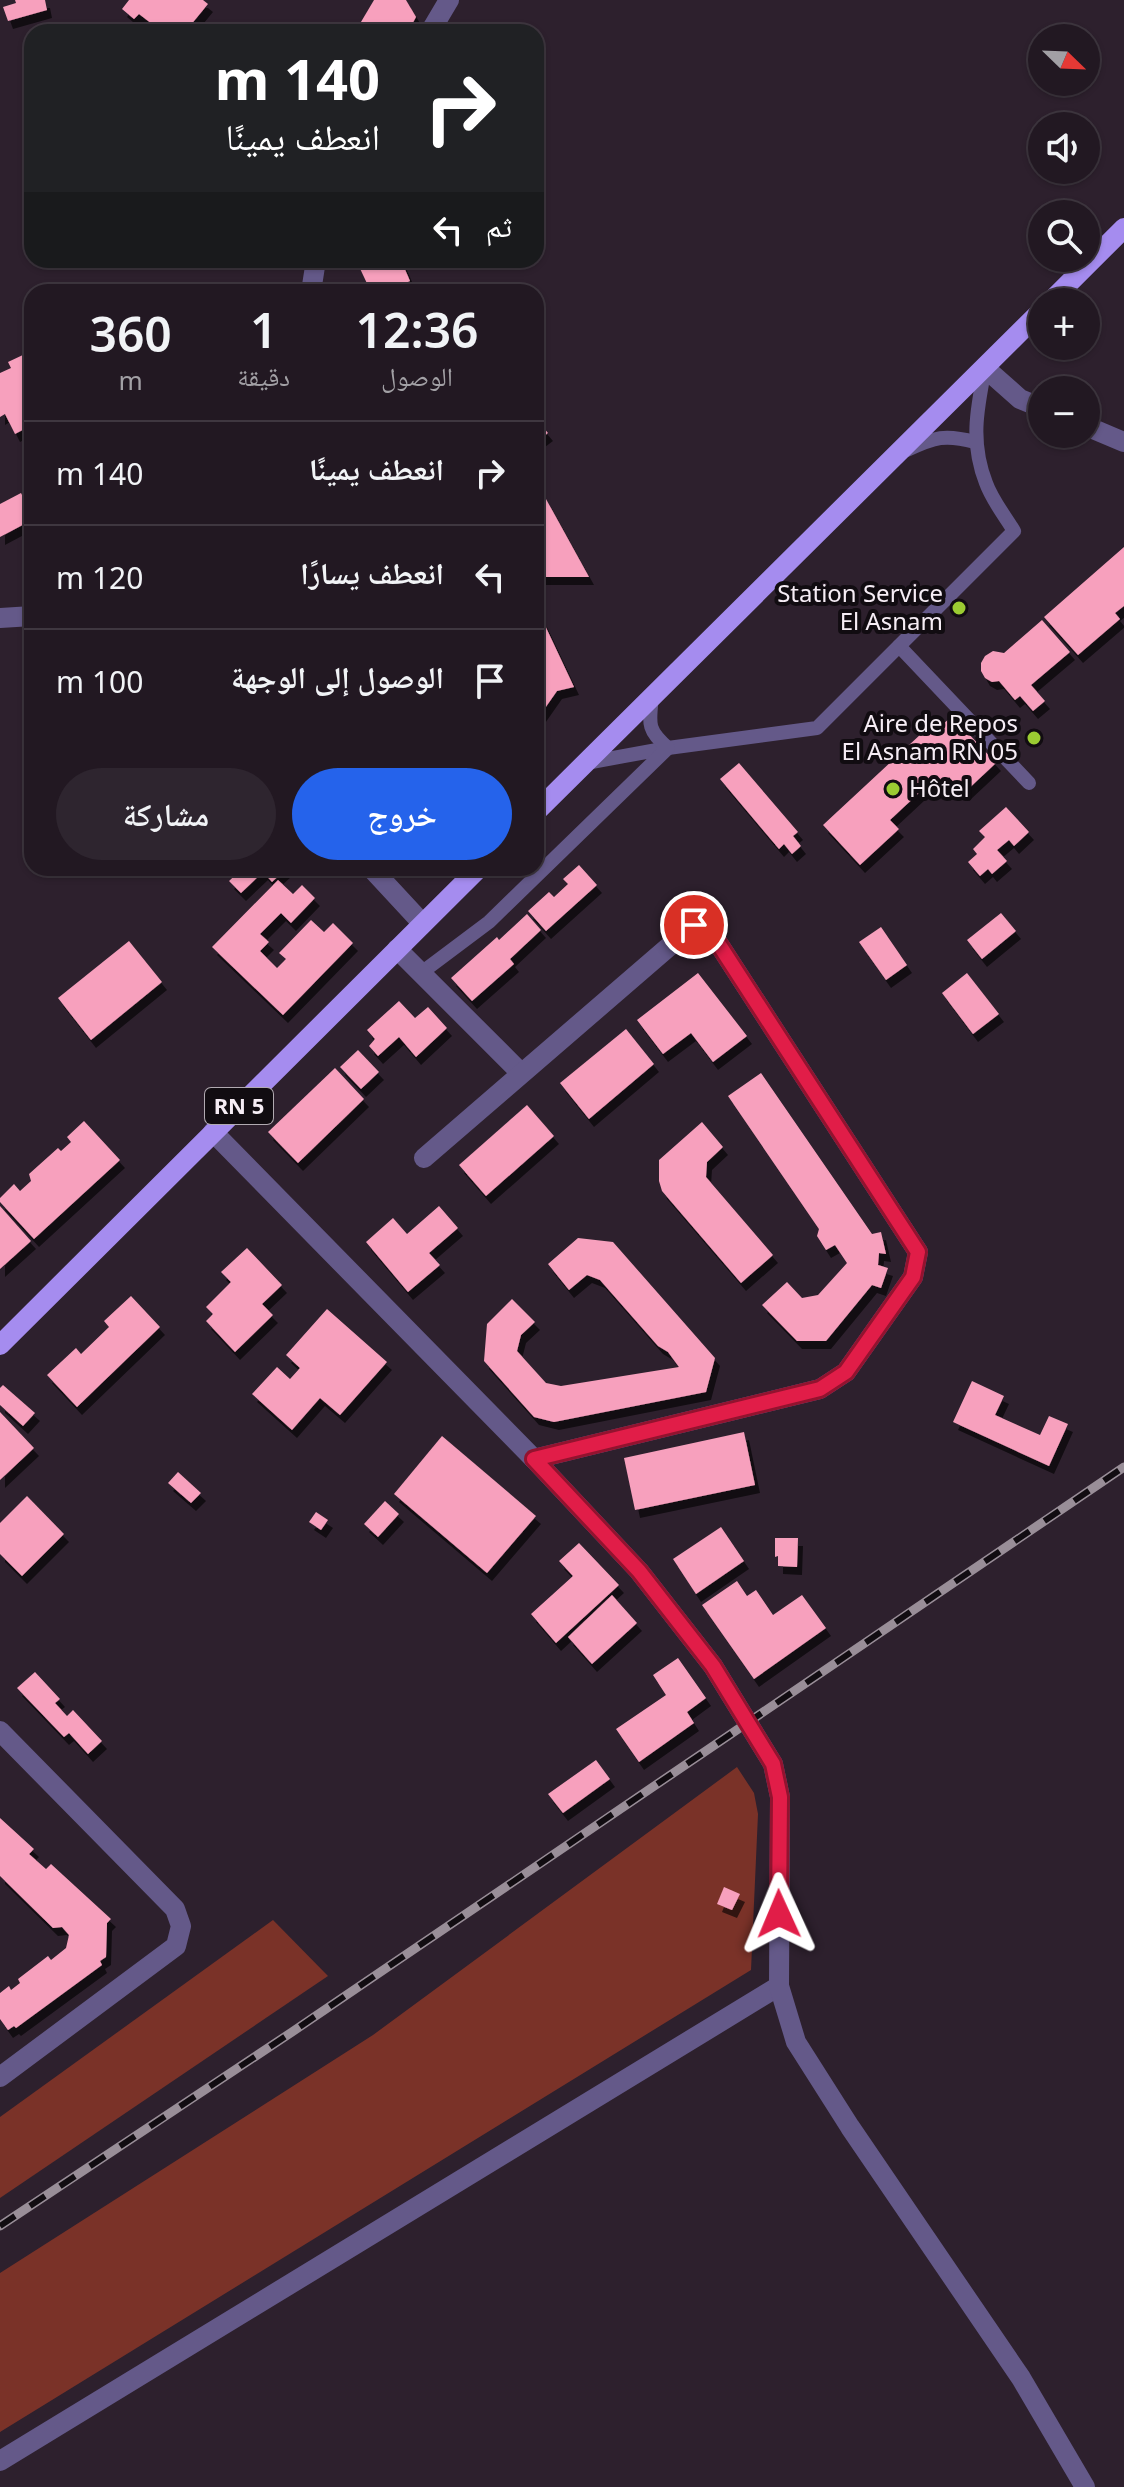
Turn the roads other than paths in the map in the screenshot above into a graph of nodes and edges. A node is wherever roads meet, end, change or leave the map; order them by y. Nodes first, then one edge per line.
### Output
1 (449, 0) edge
2 (435, 24) edge
3 (1124, 228) edge
4 (1064, 288) edge
5 (1028, 324) edge
6 (985, 368) junction
7 (1028, 402) edge
8 (1100, 432) edge
9 (975, 442) junction
10 (1124, 442) edge
11 (898, 453) junction
12 (899, 646) junction
13 (652, 697) junction
14 (668, 748) junction
15 (586, 763) junction
16 (566, 782) junction
17 (1029, 783) dead end
18 (544, 792) edge
19 (544, 804) edge
20 (544, 869) edge
21 (378, 876) edge
22 (471, 876) edge
23 (536, 876) edge
24 (422, 923) junction
25 (397, 949) junction
26 (421, 973) junction
27 (521, 1073) junction
28 (213, 1132) junction
29 (424, 1158) dead end
30 (0, 1345) edge
31 (534, 1459) junction
32 (0, 1731) edge
33 (779, 1986) junction
34 (0, 2077) edge
35 (0, 2461) edge
36 (1085, 2487) edge

1 - 2 street
3 - 4 main road
5 - 6 main road
6 - 7 street
6 - 9 lane
6 - 11 main road
8 - 10 street
9 - 11 lane
9 - 12 lane
11 - 13 main road
12 - 14 lane
12 - 17 lane
13 - 14 lane
13 - 15 main road
14 - 15 lane
14 - 20 lane
15 - 16 main road
16 - 18 street
16 - 19 main road
21 - 24 street
22 - 24 main road, RN 5
23 - 26 lane
24 - 25 main road, RN 5
25 - 26 street
25 - 28 main road, RN 5
26 - 27 street
27 - 29 street
27 - 31 street
28 - 30 main road, RN 5
28 - 31 street
31 - 33 street
32 - 34 street
33 - 35 street
33 - 36 street

